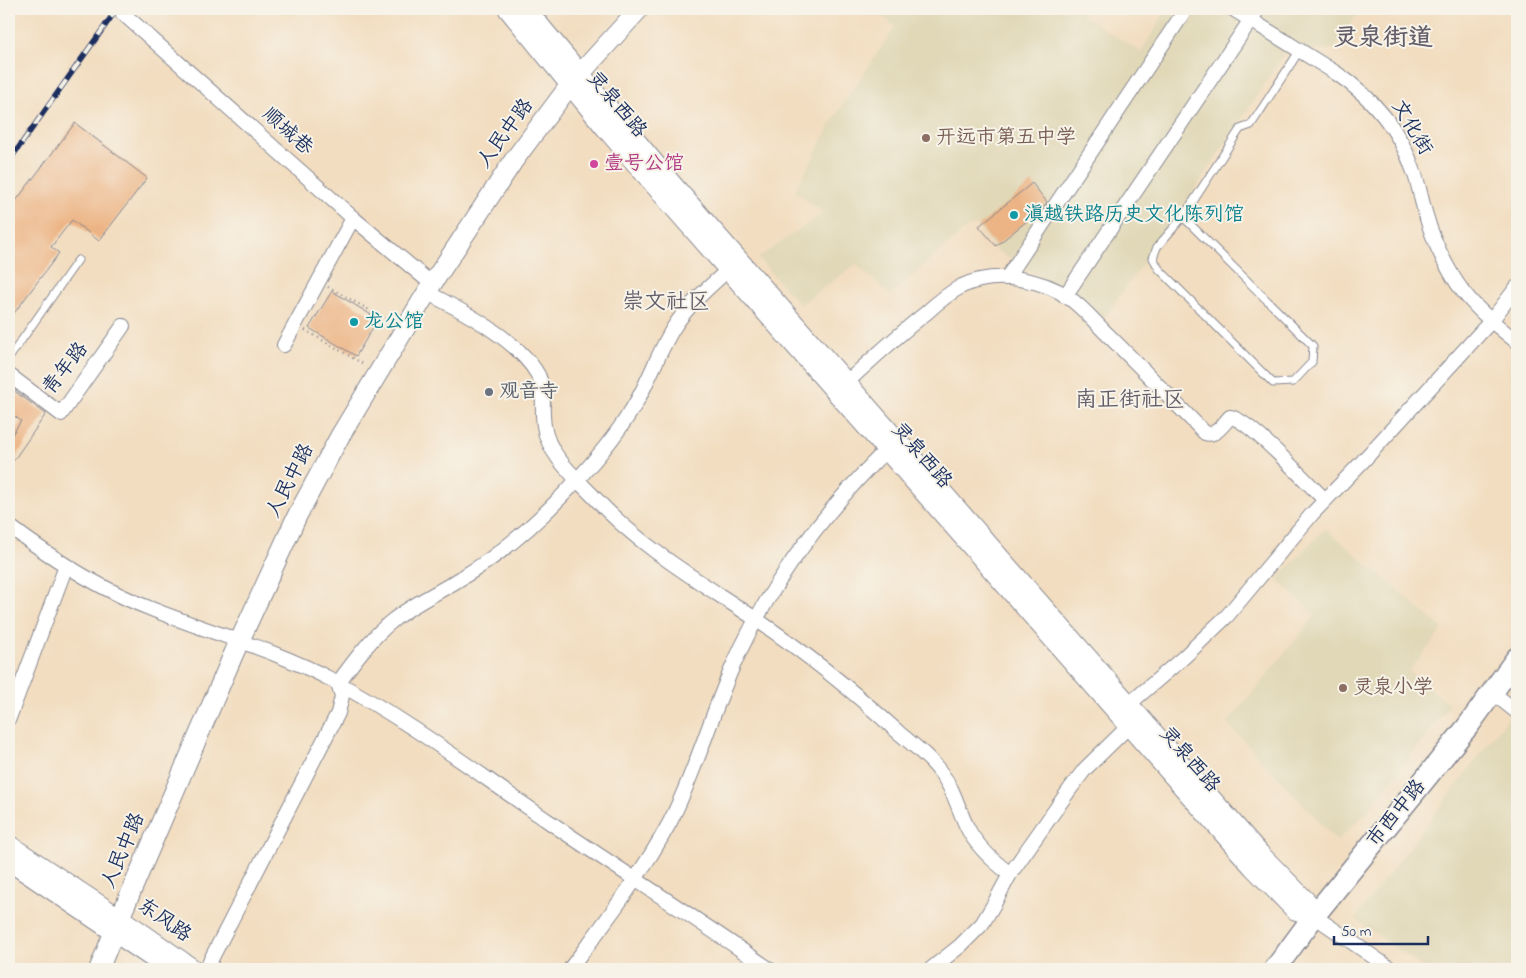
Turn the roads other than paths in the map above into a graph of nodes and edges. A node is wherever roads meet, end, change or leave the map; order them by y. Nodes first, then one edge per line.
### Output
1 (118, 9) edge
2 (508, 9) edge
3 (526, 9) edge
4 (639, 9) edge
5 (1186, 9) edge
6 (1233, 9) edge
7 (1254, 14) edge
8 (1300, 50) junction
9 (575, 80) junction
10 (354, 218) junction
11 (1183, 218) junction
12 (78, 260) dead end
13 (728, 270) junction
14 (1007, 278) junction
15 (1517, 286) edge
16 (429, 288) junction
17 (1065, 296) junction
18 (1491, 321) junction
19 (123, 326) dead end
20 (1517, 342) edge
21 (284, 345) dead end
22 (9, 358) edge
23 (9, 375) edge
24 (846, 383) junction
25 (886, 450) junction
26 (577, 479) junction
27 (1325, 500) junction
28 (9, 526) edge
29 (66, 566) junction
30 (756, 619) junction
31 (240, 641) junction
32 (1517, 658) edge
33 (338, 683) junction
34 (1493, 693) junction
35 (1128, 704) junction
36 (1517, 712) edge
37 (9, 718) edge
38 (1129, 726) junction
39 (9, 844) edge
40 (9, 861) edge
41 (1010, 874) junction
42 (635, 878) junction
43 (1314, 916) junction
44 (117, 924) junction
45 (99, 969) edge
46 (169, 969) edge
47 (193, 969) edge
48 (206, 969) edge
49 (570, 969) edge
50 (769, 969) edge
51 (931, 969) edge
52 (1275, 969) edge
53 (1391, 969) edge

1 - 10 street, 顺城巷
2 - 9 main road, 灵泉西路
3 - 9 main road, 灵泉西路
4 - 9 main road, 人民中路
5 - 14 street
6 - 7 street, 文化街
7 - 8 street, 文化街
7 - 17 street
8 - 11 lane
8 - 18 street, 文化街
9 - 13 main road, 灵泉西路
9 - 16 main road, 人民中路
9 - 24 main road, 灵泉西路
10 - 16 street, 顺城巷
10 - 21 street
11 - 11 lane
12 - 22 lane
13 - 25 main road, 灵泉西路
13 - 26 street
14 - 17 street
14 - 24 street
15 - 18 street
16 - 26 street, 顺城巷
16 - 31 main road, 人民中路
17 - 27 street
18 - 20 street, 文化街
18 - 27 street
19 - 23 street, 青年路
24 - 35 main road, 灵泉西路
25 - 30 street
25 - 38 main road, 灵泉西路
26 - 30 street, 顺城巷
26 - 33 street
27 - 35 street
28 - 29 street
29 - 31 street
29 - 37 street
30 - 41 street, 顺城巷
30 - 42 street
31 - 33 street
31 - 44 main road, 人民中路
32 - 34 main road, 市西中路
33 - 42 street
33 - 48 street
34 - 36 street
34 - 43 main road, 市西中路
35 - 43 main road, 灵泉西路
38 - 41 street
38 - 43 main road, 灵泉西路
39 - 44 main road, 东风路
40 - 44 main road, 东风路
41 - 51 street
42 - 49 street
42 - 50 street
43 - 52 main road, 市西中路
43 - 53 street, 灵泉西路
44 - 45 main road, 人民中路
44 - 46 main road, 东风路
44 - 47 main road, 东风路

